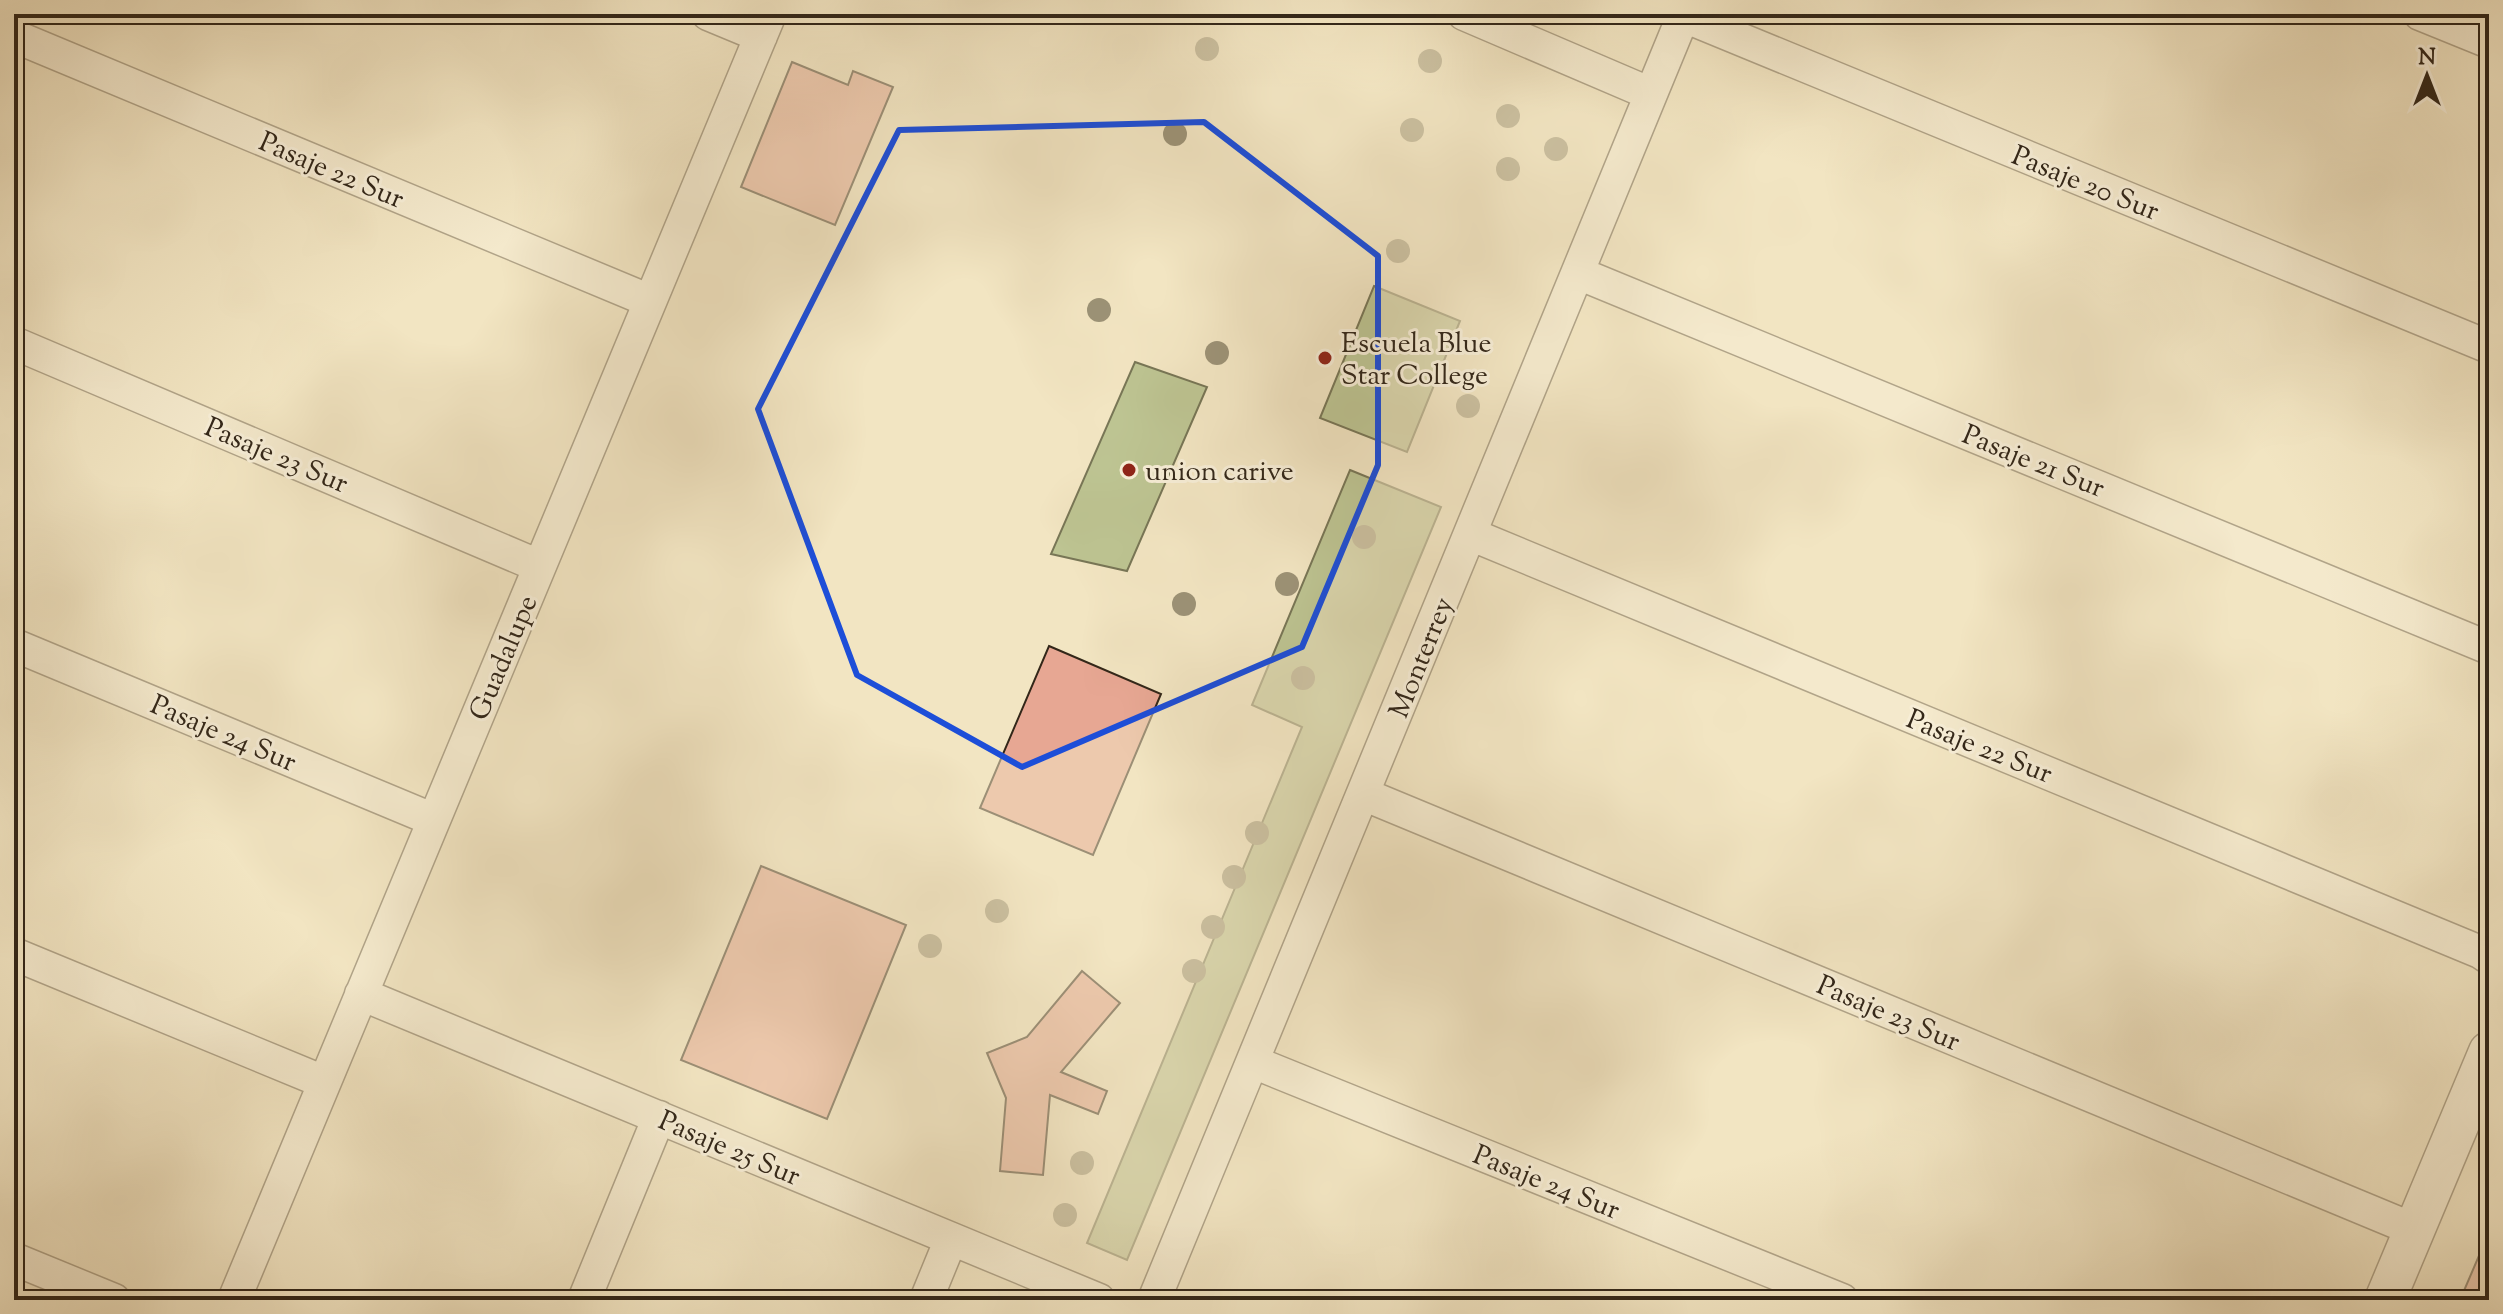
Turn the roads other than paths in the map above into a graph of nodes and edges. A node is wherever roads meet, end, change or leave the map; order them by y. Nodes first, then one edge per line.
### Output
1 (708, 14) edge
2 (1464, 14) edge
3 (2420, 14) edge
4 (1684, 15) edge
5 (766, 25) edge
6 (14, 36) edge
7 (2489, 42) edge
8 (1651, 94) junction
9 (1578, 273) junction
10 (650, 301) junction
11 (14, 343) edge
12 (2489, 347) edge
13 (1470, 534) junction
14 (539, 566) junction
15 (14, 645) edge
16 (2489, 648) edge
17 (1363, 794) junction
18 (434, 820) junction
19 (14, 954) edge
20 (2489, 958) edge
21 (361, 994) junction
22 (2489, 1052) edge
23 (1253, 1062) junction
24 (324, 1082) junction
25 (659, 1117) junction
26 (2415, 1230) junction
27 (951, 1239) junction
28 (14, 1259) edge
29 (114, 1300) edge
30 (234, 1300) edge
31 (584, 1300) edge
32 (926, 1300) edge
33 (1099, 1300) edge
34 (1154, 1300) edge
35 (1842, 1300) edge
36 (2385, 1300) edge

1 - 5 street
2 - 8 street
3 - 7 street
4 - 8 street, Monterrey
4 - 12 street, Pasaje 20 Sur
5 - 10 street, Guadalupe
6 - 10 street, Pasaje 22 Sur
8 - 9 street, Monterrey
9 - 13 street, Monterrey
9 - 16 street, Pasaje 21 Sur
10 - 14 street, Guadalupe
11 - 14 street, Pasaje 23 Sur
13 - 17 street, Monterrey
13 - 20 street, Pasaje 22 Sur
14 - 18 street, Guadalupe
15 - 18 street, Pasaje 24 Sur
17 - 23 street, Monterrey
17 - 26 street, Pasaje 23 Sur
18 - 21 street, Guadalupe
19 - 24 street
21 - 24 street, Guadalupe
21 - 25 street, Pasaje 25 Sur
22 - 26 street
23 - 34 street, Monterrey
23 - 35 street, Pasaje 24 Sur
24 - 30 street, Guadalupe
25 - 27 street, Pasaje 25 Sur
25 - 31 street
26 - 36 street
27 - 32 street
27 - 33 street, Pasaje 25 Sur
28 - 29 street

